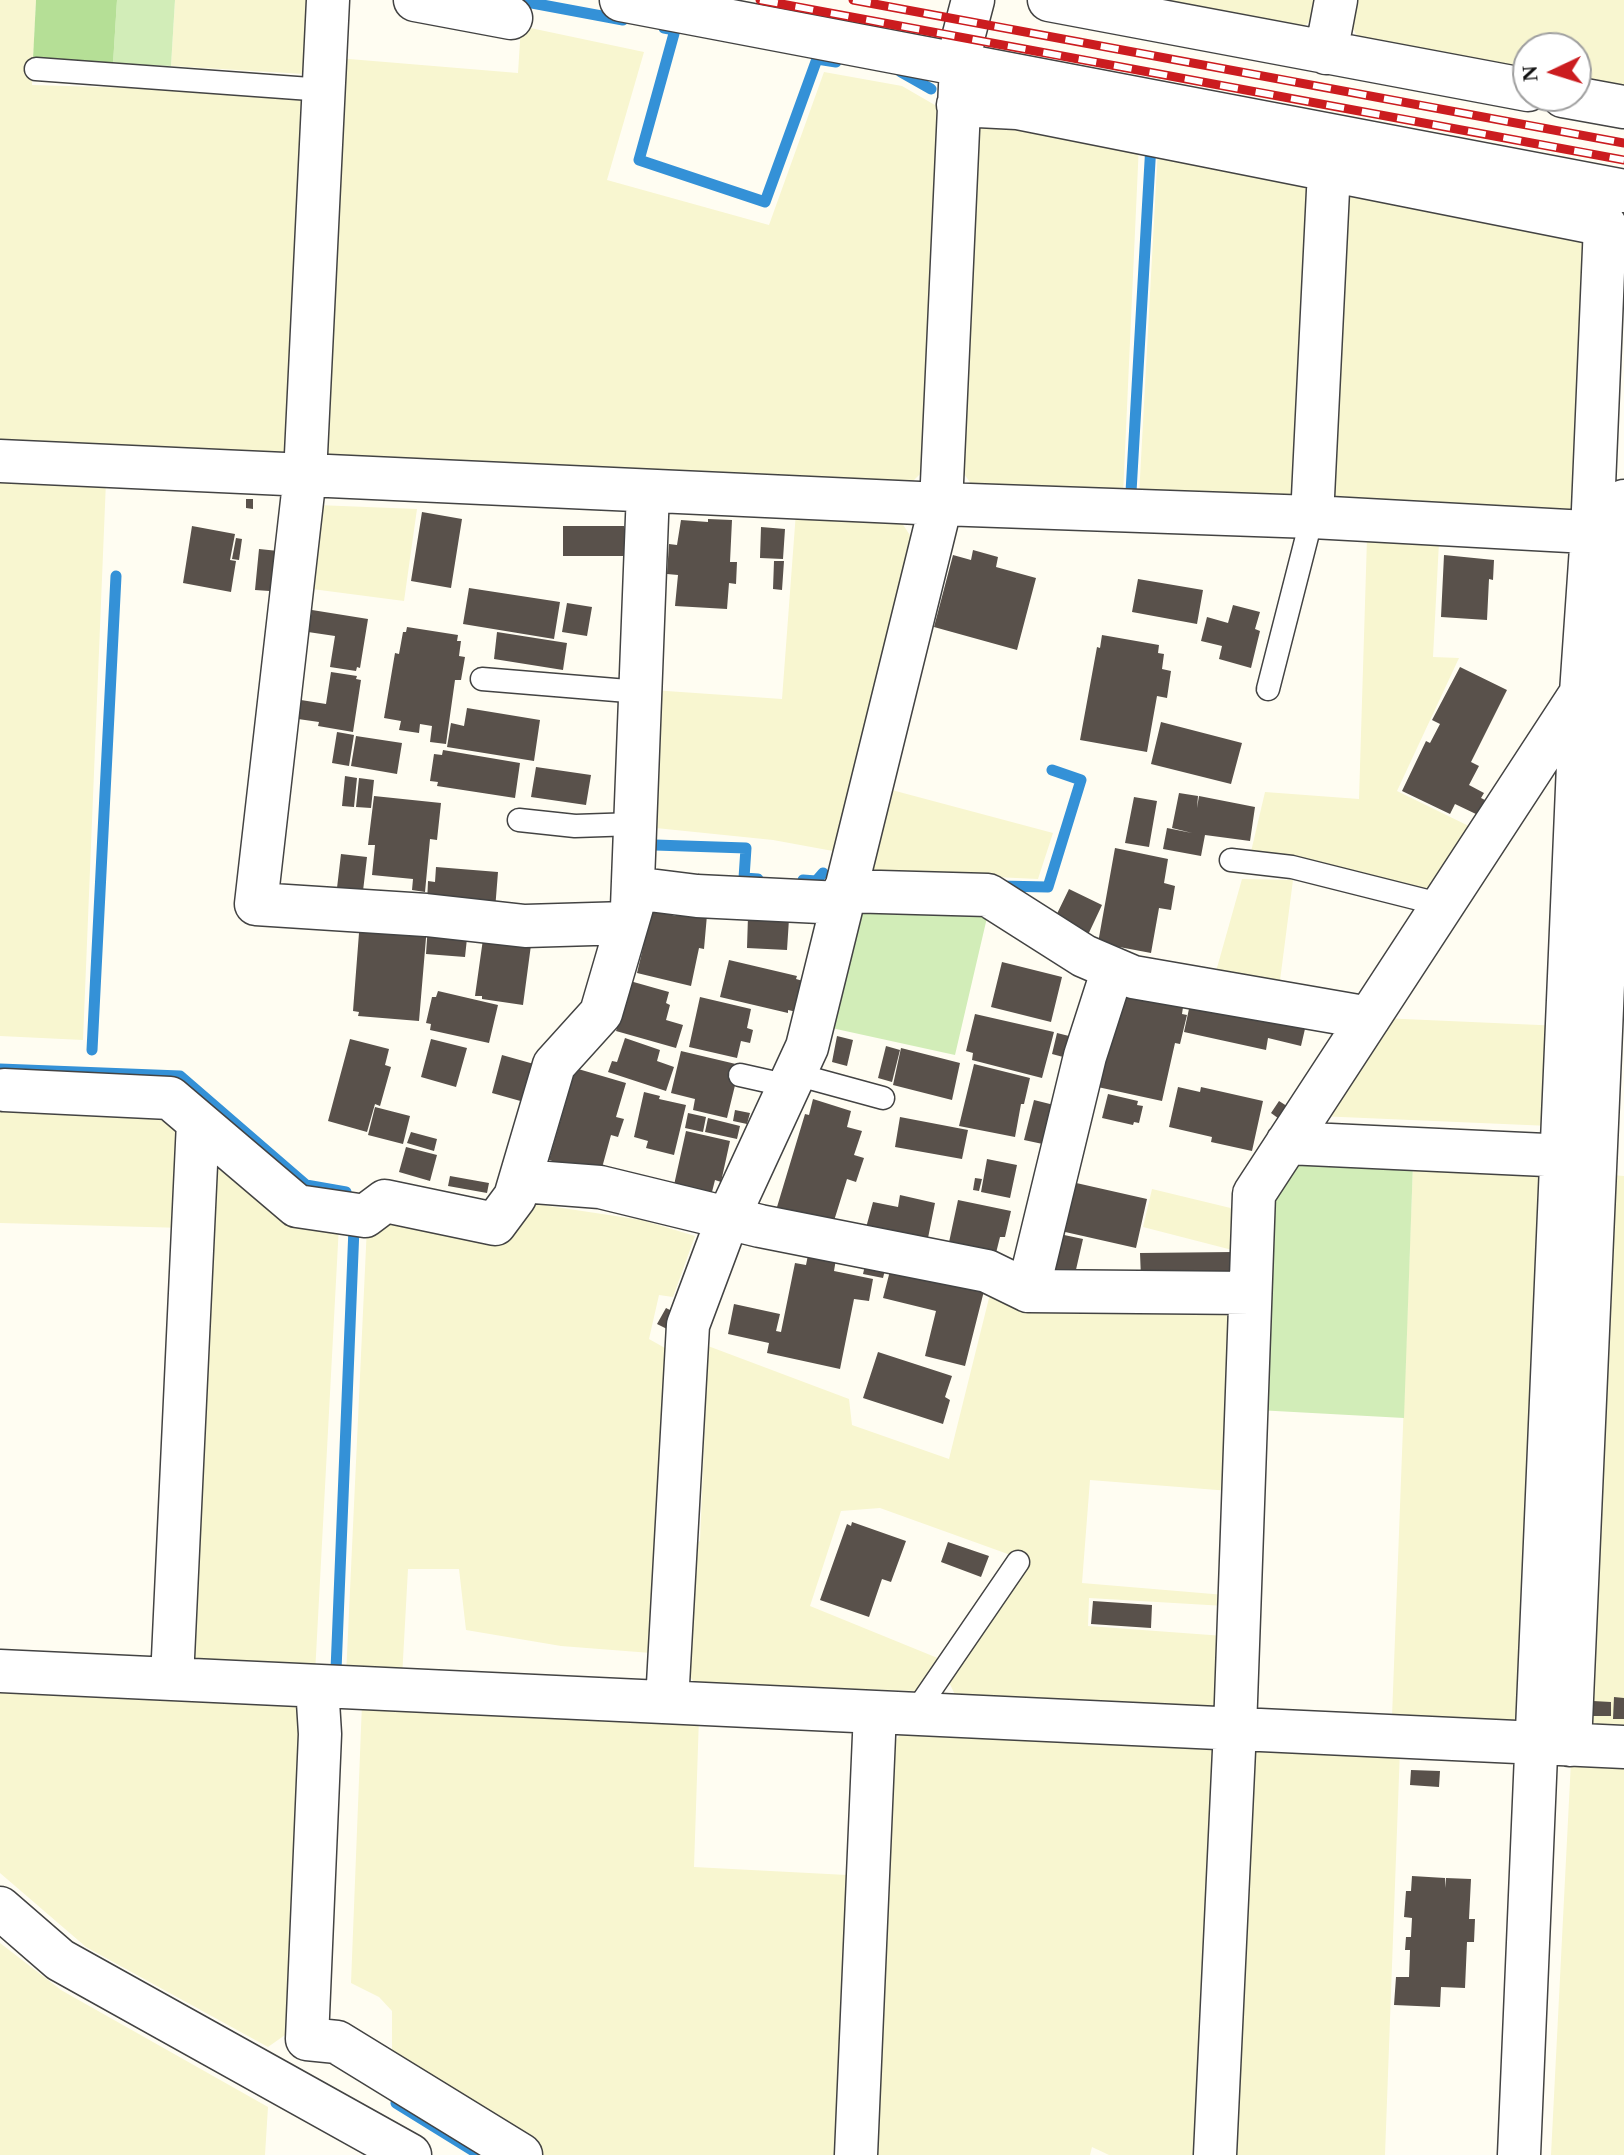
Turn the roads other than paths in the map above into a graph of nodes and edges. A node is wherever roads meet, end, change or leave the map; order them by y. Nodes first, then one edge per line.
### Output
1 (328, 0) edge
2 (415, 0) edge
3 (621, 0) edge
4 (973, 0) edge
5 (1049, 0) edge
6 (1336, 0) edge
7 (511, 18) dead end
8 (1326, 53) junction
9 (36, 69) dead end
10 (960, 85) junction
11 (1512, 87) edge
12 (324, 90) junction
13 (1592, 101) edge
14 (1624, 107) edge
15 (1331, 153) junction
16 (1608, 200) edge
17 (0, 461) edge
18 (305, 475) junction
19 (648, 491) junction
20 (941, 504) junction
21 (1312, 517) junction
22 (1616, 526) edge
23 (482, 679) dead end
24 (1268, 689) dead end
25 (640, 692) junction
26 (1581, 693) junction
27 (519, 820) dead end
28 (635, 824) junction
29 (1231, 860) dead end
30 (843, 897) junction
31 (630, 905) junction
32 (1443, 905) junction
33 (1113, 969) junction
34 (1369, 1018) junction
35 (740, 1075) dead end
36 (792, 1080) junction
37 (4, 1090) dead end
38 (883, 1098) dead end
39 (198, 1122) junction
40 (1595, 1141) edge
41 (1287, 1143) junction
42 (521, 1181) junction
43 (728, 1218) junction
44 (1028, 1291) junction
45 (1250, 1293) junction
46 (1018, 1562) dead end
47 (0, 1671) edge
48 (172, 1679) junction
49 (317, 1686) junction
50 (667, 1702) junction
51 (894, 1713) junction
52 (1235, 1729) junction
53 (1554, 1744) junction
54 (1624, 1747) edge
55 (0, 1908) edge
56 (410, 2155) edge
57 (521, 2155) edge
58 (856, 2155) edge
59 (1215, 2155) edge
60 (1519, 2155) edge

1 - 12 street
2 - 7 street
3 - 10 street
4 - 10 street
5 - 8 street
6 - 8 street
8 - 11 street
9 - 12 lane
10 - 15 street
10 - 20 street
12 - 18 street
13 - 14 street
15 - 16 street
15 - 21 street
16 - 22 street
17 - 18 street
18 - 19 street
18 - 31 street
19 - 20 street
19 - 25 street
20 - 21 street
20 - 30 street
21 - 22 street
21 - 24 lane
22 - 26 street
22 - 40 street
23 - 25 lane
25 - 28 street
26 - 32 street
26 - 40 street
27 - 28 lane
28 - 31 street
29 - 32 lane
30 - 31 street
30 - 33 street
30 - 36 street
31 - 42 street
32 - 34 street
33 - 34 street
33 - 44 street
34 - 41 street
35 - 36 lane
36 - 38 lane
36 - 43 street
37 - 39 street
39 - 42 street
39 - 48 street
40 - 41 street
40 - 53 street
41 - 45 street
42 - 43 street
43 - 44 street
43 - 50 street
44 - 45 street
45 - 52 street
46 - 51 lane
47 - 48 street
48 - 49 street
49 - 50 street
49 - 57 street
50 - 51 street
51 - 52 street
51 - 58 street
52 - 53 street
52 - 59 street
53 - 54 street
53 - 60 street
55 - 56 street

